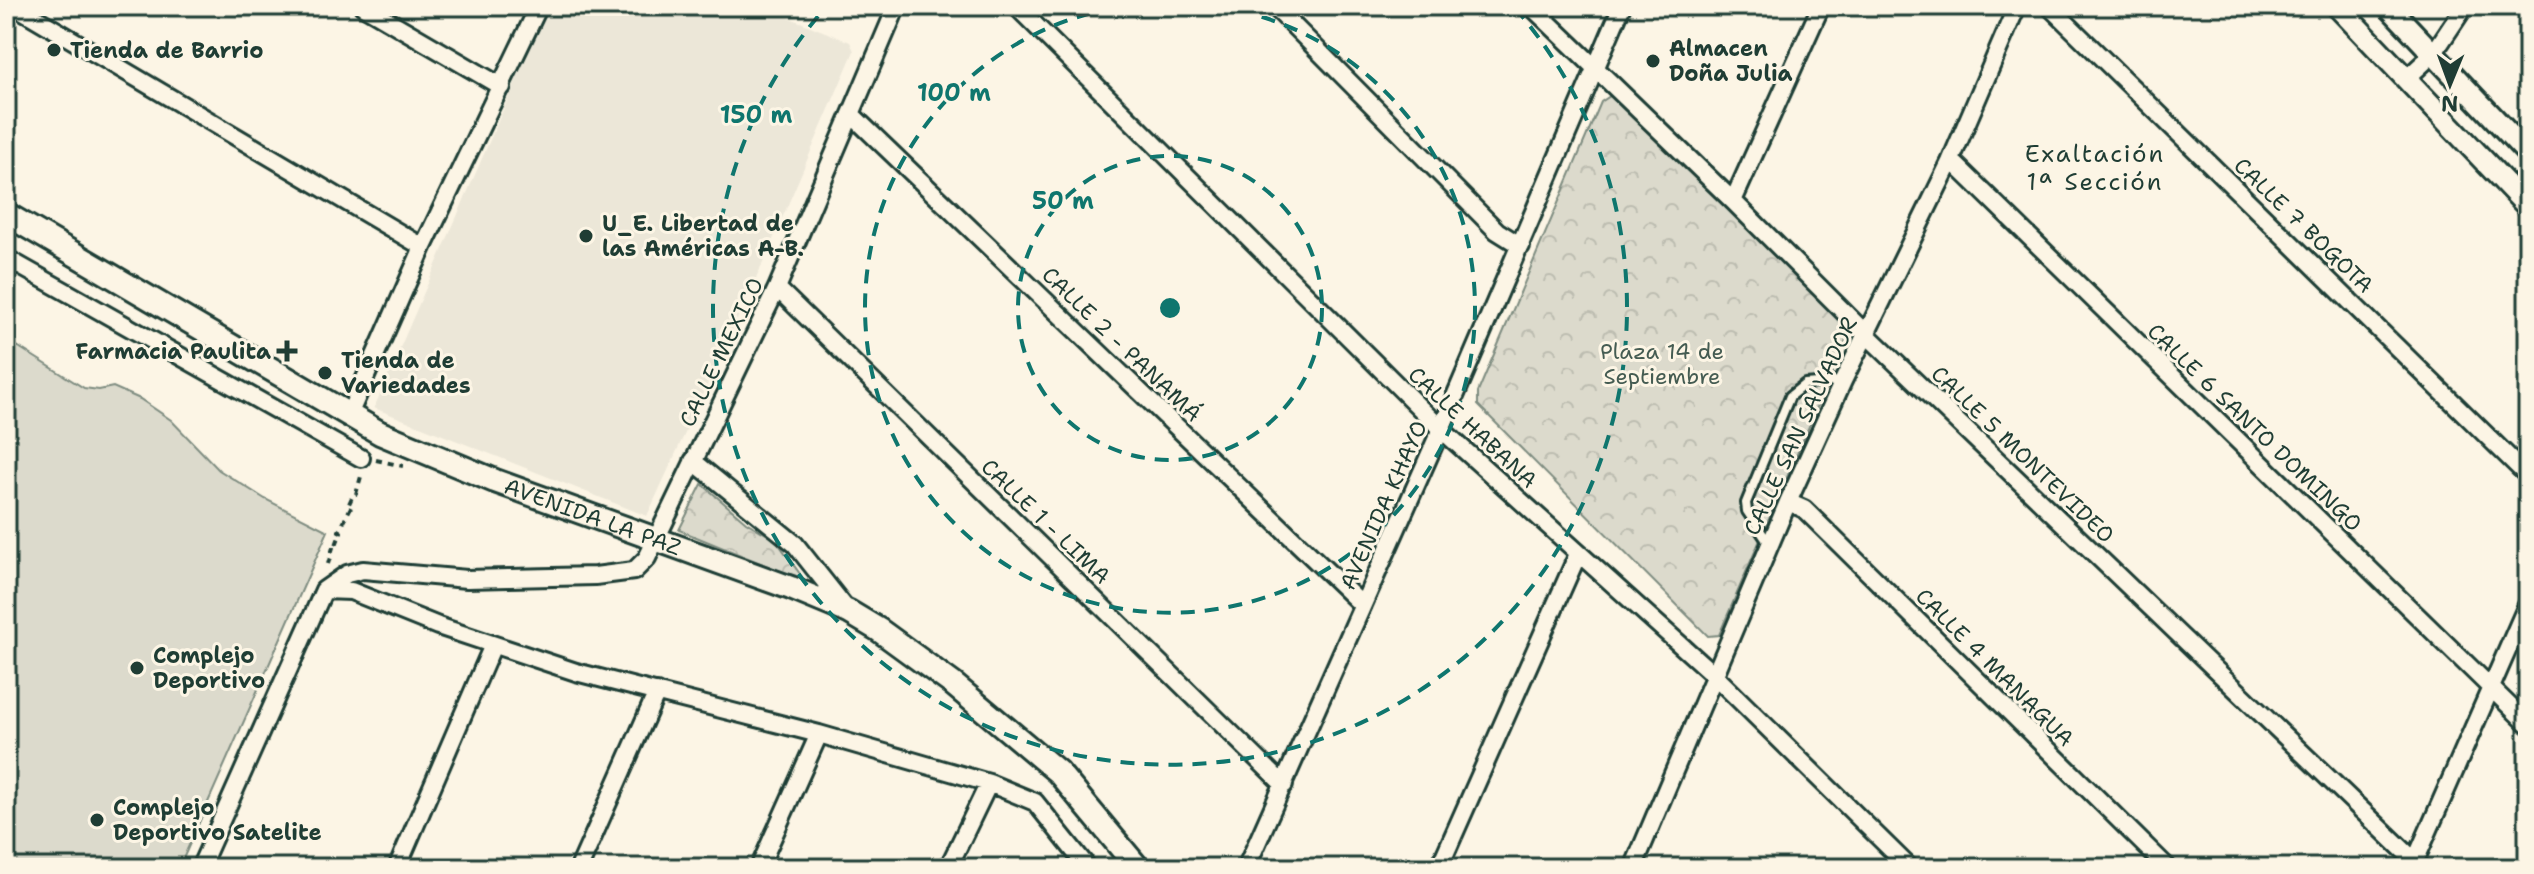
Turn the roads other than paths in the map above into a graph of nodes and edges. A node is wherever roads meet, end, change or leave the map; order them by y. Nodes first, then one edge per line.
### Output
1 (15, 6) edge
2 (363, 6) edge
3 (539, 6) edge
4 (897, 6) edge
5 (1016, 6) edge
6 (1274, 6) edge
7 (1531, 6) edge
8 (1622, 6) edge
9 (1821, 6) edge
10 (2017, 6) edge
11 (2049, 6) edge
12 (2337, 6) edge
13 (2388, 6) edge
14 (2465, 6) edge
15 (2433, 54) junction
16 (1595, 70) junction
17 (2406, 79) junction
18 (502, 87) junction
19 (852, 115) junction
20 (2528, 154) edge
21 (1950, 162) junction
22 (1733, 201) junction
23 (2528, 207) edge
24 (6, 214) edge
25 (1521, 246) junction
26 (423, 247) junction
27 (6, 258) edge
28 (777, 288) junction
29 (1866, 334) junction
30 (1843, 381) junction
31 (348, 417) junction
32 (1441, 429) junction
33 (693, 461) junction
34 (363, 463) road end
35 (2528, 476) edge
36 (1788, 502) junction
37 (657, 541) junction
38 (1770, 545) junction
39 (1578, 554) junction
40 (324, 590) junction
41 (2528, 603) edge
42 (1361, 604) junction
43 (849, 612) junction
44 (493, 645) junction
45 (1714, 675) junction
46 (2491, 689) junction
47 (657, 692) junction
48 (2528, 724) edge
49 (819, 734) junction
50 (989, 783) junction
51 (1284, 785) junction
52 (2416, 866) edge
53 (1636, 867) edge
54 (200, 868) edge
55 (397, 868) edge
56 (579, 868) edge
57 (759, 868) edge
58 (948, 868) edge
59 (1088, 868) edge
60 (1138, 868) edge
61 (1246, 868) edge
62 (1439, 868) edge
63 (1910, 868) edge
64 (2168, 868) edge

1 - 26 street
2 - 18 street
3 - 18 street
4 - 19 street, CALLE MEXICO
5 - 32 street, CALLE HABANA
6 - 25 street
7 - 16 street, CALLE 5 MONTEVIDEO
8 - 16 street, AVENIDA KHAYO
9 - 22 street
10 - 21 street, CALLE SAN SALVADOR
11 - 35 street, CALLE 7 BOGOTA
12 - 17 street
13 - 15 street
14 - 15 street
15 - 17 street
15 - 20 street
16 - 22 street, CALLE 5 MONTEVIDEO
16 - 25 street, AVENIDA KHAYO
17 - 23 street
18 - 26 street
19 - 28 street, CALLE MEXICO
19 - 42 street, CALLE 2 - PANAMÁ
21 - 29 street, CALLE SAN SALVADOR
21 - 46 street, CALLE 6 SANTO DOMINGO
22 - 29 street, CALLE 5 MONTEVIDEO
24 - 31 main road, AVENIDA LA PAZ
25 - 32 street, AVENIDA KHAYO
26 - 31 street
27 - 34 street
28 - 33 street, CALLE MEXICO
28 - 51 street, CALLE 1 - LIMA
29 - 30 street, CALLE SAN SALVADOR
29 - 52 street, CALLE 5 MONTEVIDEO
30 - 36 street, CALLE SAN SALVADOR
30 - 38 lane
31 - 37 main road, AVENIDA LA PAZ
32 - 39 street, CALLE HABANA
32 - 42 street, AVENIDA KHAYO
33 - 37 street, CALLE MEXICO
33 - 43 street
36 - 38 street, CALLE SAN SALVADOR
36 - 64 street, CALLE 4 MANAGUA
37 - 40 street, CALLE MEXICO
37 - 43 main road, AVENIDA LA PAZ
38 - 45 street, CALLE SAN SALVADOR
39 - 45 street, CALLE HABANA
39 - 62 street
40 - 44 street
40 - 54 street
41 - 46 street
42 - 51 street, AVENIDA KHAYO
43 - 60 main road, AVENIDA LA PAZ
44 - 47 street
44 - 55 street
45 - 53 street, CALLE SAN SALVADOR
45 - 63 street, CALLE HABANA
46 - 48 street, CALLE 6 SANTO DOMINGO
46 - 52 street
47 - 49 street
47 - 56 street
49 - 50 street
49 - 57 street
50 - 58 street
50 - 59 street
51 - 61 street, AVENIDA KHAYO

